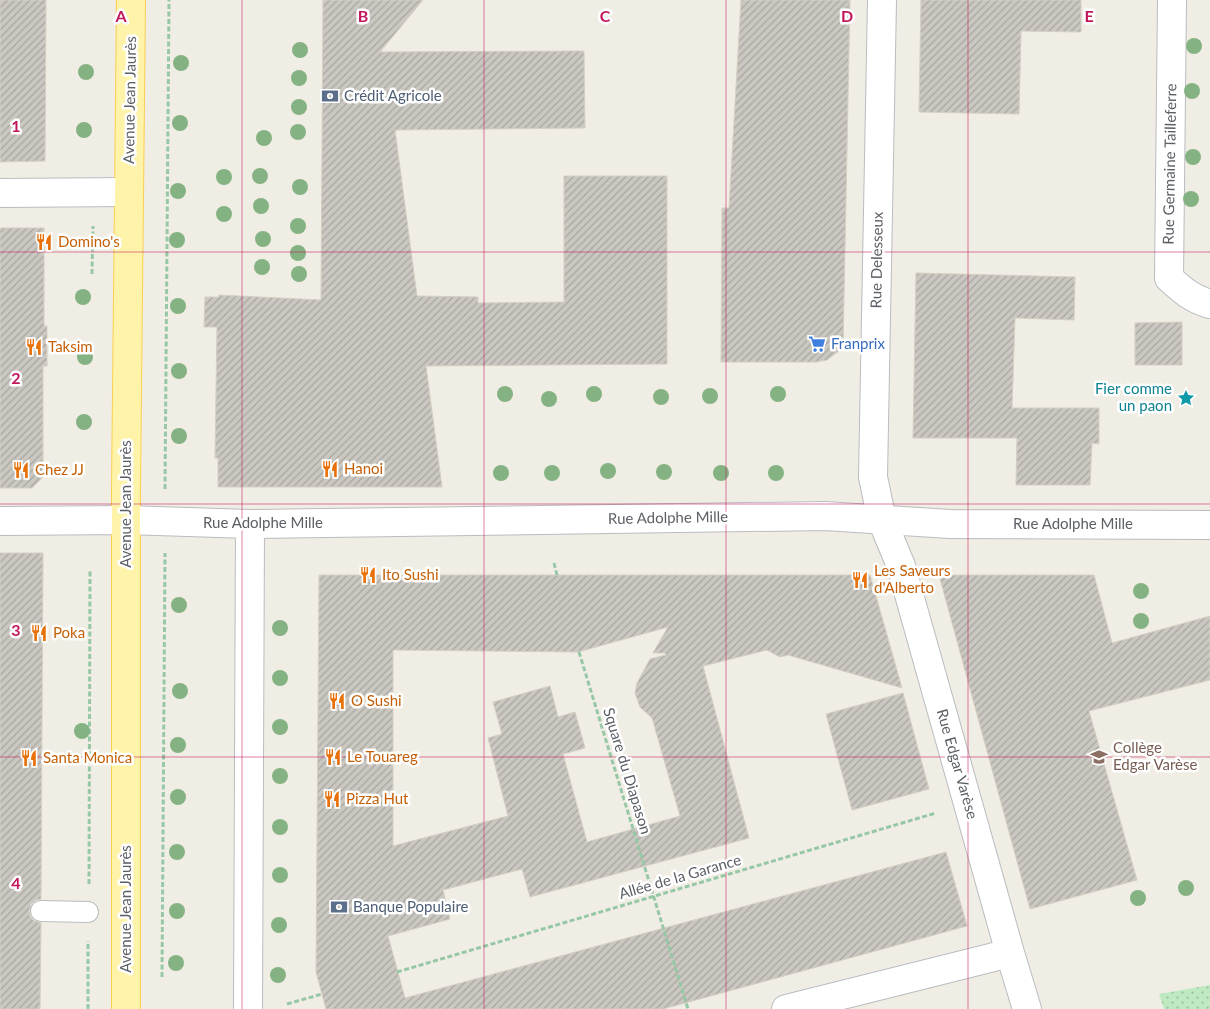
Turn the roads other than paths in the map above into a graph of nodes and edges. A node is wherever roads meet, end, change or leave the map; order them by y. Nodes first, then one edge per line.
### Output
1 (131, 0) edge
2 (882, 0) edge
3 (1172, 0) edge
4 (129, 192) junction
5 (0, 193) edge
6 (1210, 304) edge
7 (126, 520) junction
8 (882, 520) junction
9 (0, 521) edge
10 (250, 524) junction
11 (1210, 525) edge
12 (41, 911) dead end
13 (88, 912) road end
14 (1010, 953) junction
15 (126, 1009) edge
16 (248, 1009) edge
17 (786, 1009) edge
18 (1027, 1009) edge

1 - 4 main road, Avenue Jean Jaurès
2 - 8 street, Rue Delesseux
3 - 6 street, Rue Germaine Tailleferre
4 - 5 street
4 - 7 main road, Avenue Jean Jaurès
7 - 9 street, Rue Adolphe Mille
7 - 10 street, Rue Adolphe Mille
7 - 15 main road, Avenue Jean Jaurès
8 - 10 street, Rue Adolphe Mille
8 - 11 street, Rue Adolphe Mille
8 - 14 street, Rue Edgar Varèse
10 - 16 street
12 - 13 lane
14 - 17 street
14 - 18 street, Rue Edgar Varèse

